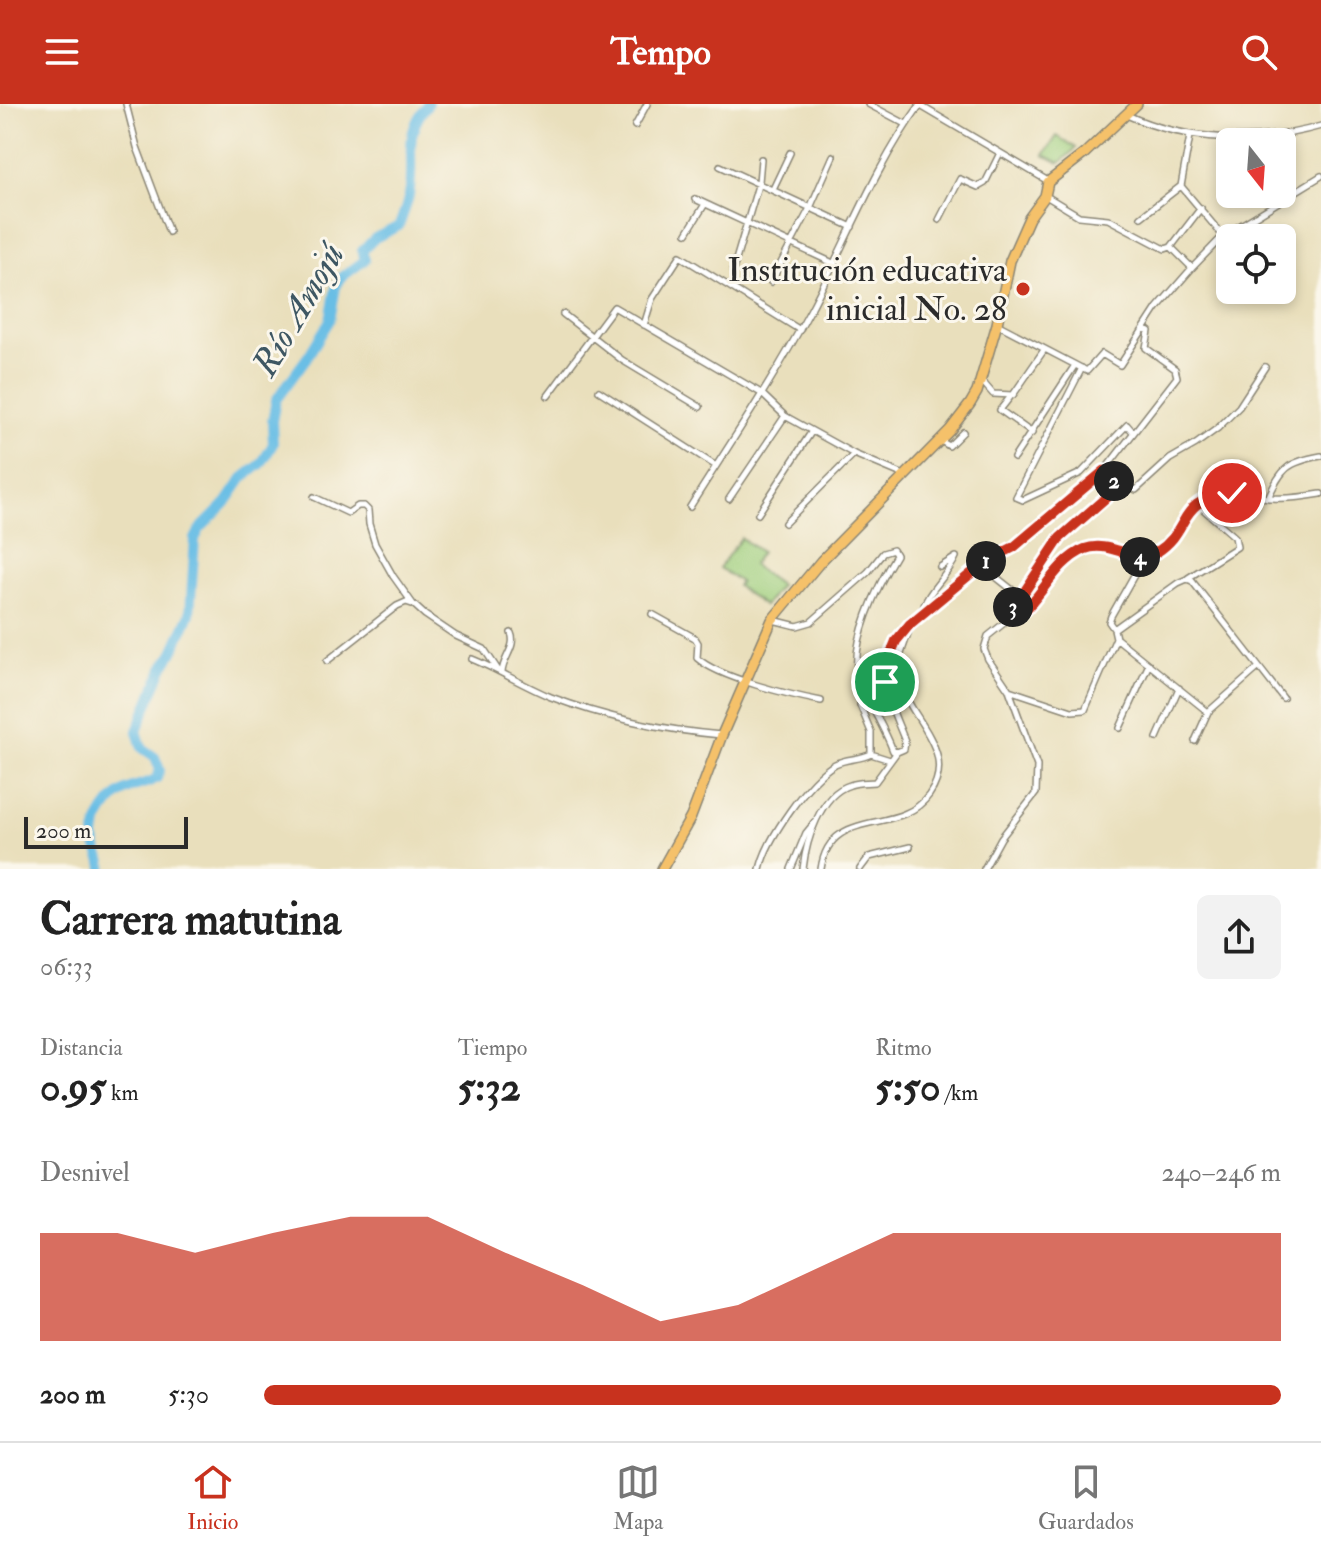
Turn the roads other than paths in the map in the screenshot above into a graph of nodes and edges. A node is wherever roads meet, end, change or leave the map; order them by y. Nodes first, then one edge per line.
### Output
1 (126, 104) edge
2 (647, 104) edge
3 (868, 104) edge
4 (919, 104) edge
5 (1137, 104) edge
6 (1126, 115) junction
7 (906, 124) junction
8 (635, 126) dead end
9 (1321, 126) edge
10 (1296, 132) edge
11 (1190, 136) junction
12 (1216, 138) edge
13 (790, 153) dead end
14 (1000, 153) junction
15 (833, 156) dead end
16 (761, 159) dead end
17 (720, 166) dead end
18 (1321, 176) edge
19 (759, 182) junction
20 (1048, 182) junction
21 (1181, 186) junction
22 (773, 189) junction
23 (1045, 196) junction
24 (695, 199) dead end
25 (705, 204) junction
26 (810, 208) junction
27 (1201, 208) junction
28 (1141, 217) dead end
29 (939, 220) dead end
30 (1243, 224) edge
31 (748, 225) junction
32 (852, 227) junction
33 (1216, 227) edge
34 (169, 232) dead end
35 (687, 233) dead end
36 (1216, 243) edge
37 (792, 244) junction
38 (1171, 247) junction
39 (835, 264) junction
40 (1192, 268) junction
41 (733, 270) dead end
42 (771, 282) dead end
43 (563, 314) dead end
44 (997, 324) junction
45 (644, 325) junction
46 (800, 330) junction
47 (592, 338) junction
48 (1044, 350) junction
49 (1131, 351) junction
50 (1078, 366) junction
51 (1265, 367) dead end
52 (980, 380) junction
53 (599, 391) dead end
54 (761, 393) junction
55 (548, 396) dead end
56 (1011, 396) junction
57 (700, 407) dead end
58 (785, 416) junction
59 (812, 431) junction
60 (963, 432) dead end
61 (1133, 432) junction
62 (1032, 433) junction
63 (940, 440) junction
64 (854, 454) junction
65 (1321, 456) edge
66 (1014, 458) dead end
67 (716, 466) junction
68 (1104, 471) junction
69 (904, 475) junction
70 (1114, 479) junction
71 (1321, 494) edge
72 (314, 497) dead end
73 (1268, 498) junction
74 (729, 499) dead end
75 (1196, 503) junction
76 (690, 507) dead end
77 (758, 514) dead end
78 (785, 523) dead end
79 (1138, 557) junction
80 (940, 567) dead end
81 (991, 573) dead end
82 (1187, 579) junction
83 (1020, 596) junction
84 (413, 604) junction
85 (1011, 612) junction
86 (922, 613) junction
87 (652, 614) dead end
88 (772, 620) junction
89 (910, 624) junction
90 (1114, 629) junction
91 (511, 633) dead end
92 (1116, 638) junction
93 (472, 659) dead end
94 (327, 661) dead end
95 (1149, 664) junction
96 (1258, 668) junction
97 (500, 672) junction
98 (746, 679) junction
99 (1179, 688) junction
100 (864, 689) junction
101 (1009, 690) junction
102 (1283, 698) dead end
103 (821, 701) dead end
104 (1208, 712) junction
105 (1120, 728) dead end
106 (722, 735) junction
107 (1157, 738) dead end
108 (1195, 741) dead end
109 (897, 752) junction
110 (871, 754) junction
111 (890, 760) junction
112 (818, 818) junction
113 (910, 847) dead end
114 (662, 869) edge
115 (760, 869) edge
116 (791, 869) edge
117 (803, 869) edge
118 (821, 869) edge
119 (860, 869) edge
120 (984, 869) edge

1 - 34 street
2 - 8 street
3 - 7 street
4 - 7 street
4 - 14 street
5 - 6 highway
6 - 11 street
6 - 20 highway
7 - 32 street
9 - 10 street
11 - 12 street
11 - 21 street
13 - 22 street
14 - 20 street
14 - 29 street
15 - 26 street
16 - 19 street
17 - 19 street
18 - 30 street
19 - 22 street
19 - 31 street
20 - 23 highway
21 - 27 street
21 - 28 street
22 - 26 street
23 - 38 street
23 - 44 highway
24 - 25 street
25 - 31 street
25 - 35 street
26 - 32 street
26 - 37 street
27 - 33 street
27 - 38 street
31 - 37 street
31 - 41 street
32 - 39 street
36 - 40 street
37 - 39 street
37 - 42 street
38 - 40 street
39 - 46 street
40 - 49 street
43 - 47 street
44 - 48 street
44 - 52 highway
45 - 46 street
45 - 47 street
45 - 54 street
46 - 54 street
47 - 55 street
47 - 57 street
48 - 50 street
48 - 56 street
49 - 50 street
49 - 61 street
50 - 61 street
50 - 62 street
51 - 70 street
52 - 56 street
52 - 63 highway
53 - 67 street
54 - 58 street
54 - 67 street
56 - 62 street
58 - 59 street
58 - 74 street
59 - 64 street
59 - 77 street
60 - 63 street
61 - 68 street
62 - 66 street
63 - 69 highway
64 - 69 street
64 - 78 street
65 - 73 street
67 - 76 street
68 - 70 street
68 - 86 street
69 - 88 highway
70 - 83 street
71 - 73 street
72 - 84 street
73 - 75 street
75 - 79 street
75 - 82 street
79 - 85 street
79 - 90 street
80 - 86 street
81 - 83 street
82 - 90 street
82 - 96 street
83 - 85 street
84 - 94 street
84 - 97 street
85 - 101 street
86 - 89 street
87 - 98 street
88 - 98 highway
88 - 100 street
89 - 109 street
89 - 118 street
90 - 92 street
91 - 97 street
92 - 95 street
92 - 101 street
93 - 97 street
95 - 99 street
95 - 105 street
96 - 102 street
96 - 104 street
97 - 106 street
98 - 103 street
98 - 106 highway
99 - 104 street
99 - 107 street
100 - 109 street
100 - 110 street
101 - 120 street
104 - 108 street
106 - 114 highway
109 - 111 street
110 - 111 street
110 - 115 street
111 - 112 street
112 - 116 street
112 - 117 street
113 - 119 street

